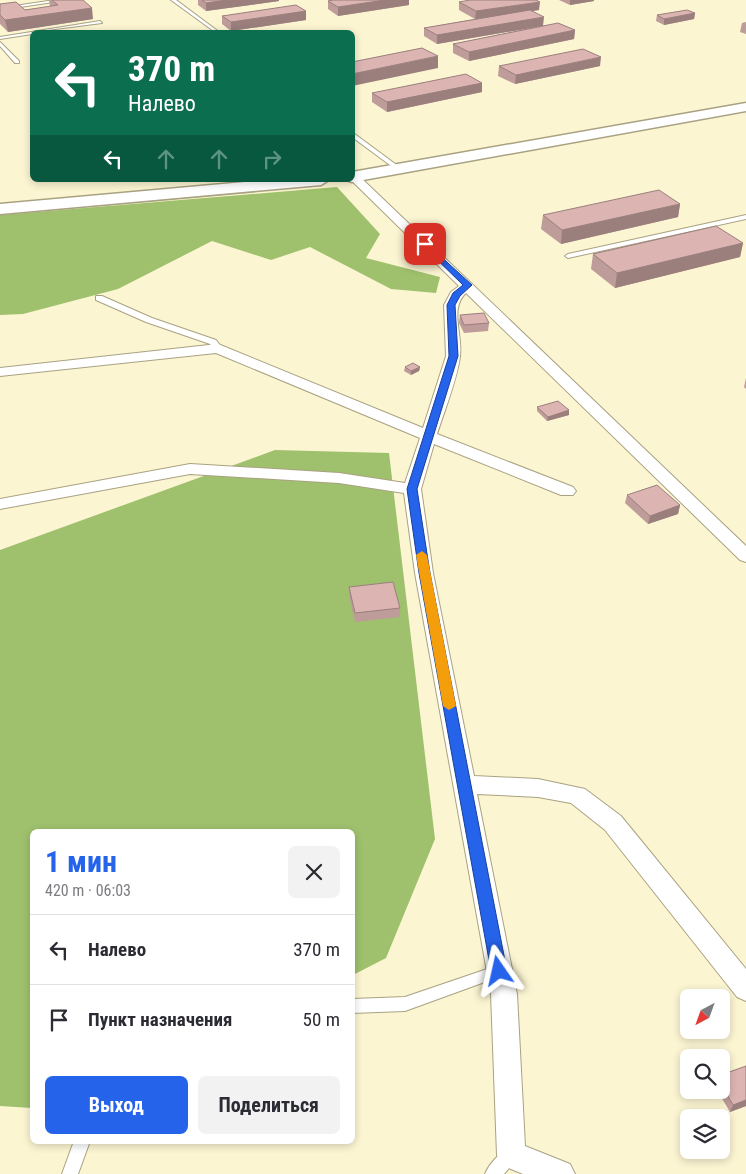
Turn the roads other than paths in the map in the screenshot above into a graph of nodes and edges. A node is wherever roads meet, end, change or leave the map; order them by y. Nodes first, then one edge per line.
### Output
1 (65, 0) edge
2 (173, 0) edge
3 (0, 10) edge
4 (100, 22) dead end
5 (52, 30) edge
6 (214, 30) edge
7 (30, 34) edge
8 (0, 38) edge
9 (0, 43) edge
10 (17, 62) dead end
11 (746, 107) edge
12 (355, 136) edge
13 (400, 170) junction
14 (355, 177) edge
15 (355, 179) edge
16 (299, 182) edge
17 (0, 209) edge
18 (746, 216) edge
19 (568, 256) dead end
20 (468, 285) junction
21 (98, 298) dead end
22 (218, 348) junction
23 (0, 372) edge
24 (429, 436) junction
25 (412, 489) junction
26 (567, 491) dead end
27 (0, 504) edge
28 (746, 556) edge
29 (464, 784) junction
30 (499, 971) junction
31 (746, 989) edge
32 (355, 1006) edge
33 (81, 1144) edge
34 (511, 1155) junction
35 (70, 1174) edge
36 (493, 1174) edge
37 (560, 1174) edge

1 - 3 lane
2 - 6 lane
4 - 5 lane
7 - 8 lane
9 - 10 lane
11 - 13 street
12 - 13 lane
13 - 14 street
15 - 20 street
16 - 17 street
18 - 19 lane
20 - 24 street
20 - 28 street
21 - 22 lane
22 - 23 street
22 - 24 street
24 - 25 street
24 - 26 street
25 - 27 street
25 - 29 street
29 - 30 street
29 - 31 street
30 - 32 lane
30 - 34 street
33 - 35 lane
34 - 36 lane
34 - 37 street

